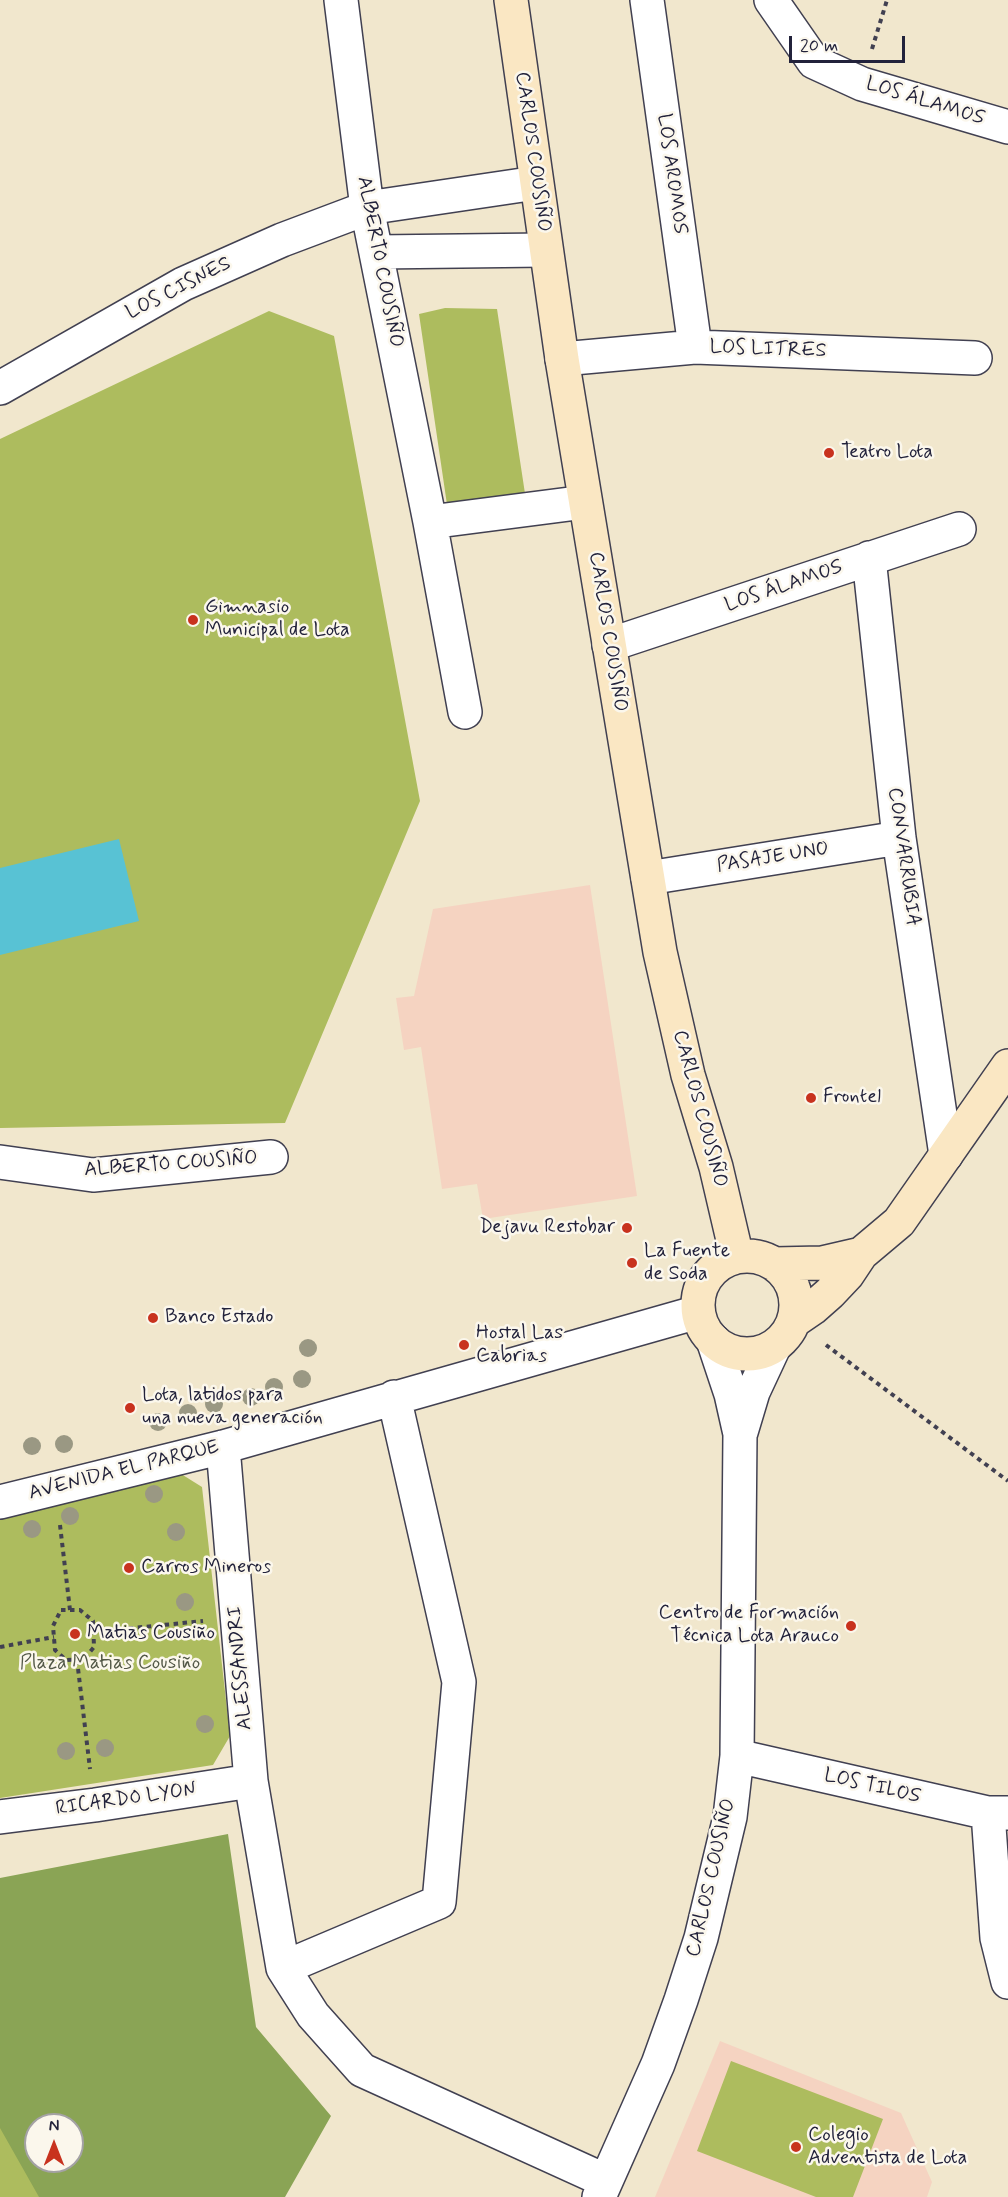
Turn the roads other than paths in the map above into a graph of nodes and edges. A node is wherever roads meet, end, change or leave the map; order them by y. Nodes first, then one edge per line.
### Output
1 (341, 0) edge
2 (511, 0) edge
3 (647, 0) edge
4 (771, 0) edge
5 (1008, 127) edge
6 (536, 183) junction
7 (367, 208) junction
8 (545, 250) junction
9 (376, 252) junction
10 (695, 347) junction
11 (975, 358) dead end
12 (562, 359) junction
13 (0, 388) edge
14 (585, 502) junction
15 (430, 522) junction
16 (959, 529) dead end
17 (869, 558) junction
18 (609, 645) junction
19 (465, 712) dead end
20 (898, 838) junction
21 (648, 878) junction
22 (1008, 1066) edge
23 (946, 1155) junction
24 (272, 1157) dead end
25 (0, 1162) edge
26 (861, 1254) junction
27 (737, 1257) junction
28 (774, 1264) junction
29 (794, 1321) junction
30 (706, 1326) junction
31 (774, 1347) junction
32 (394, 1397) junction
33 (740, 1434) junction
34 (223, 1447) junction
35 (0, 1502) edge
36 (737, 1756) junction
37 (251, 1781) junction
38 (998, 1813) edge
39 (0, 1817) edge
40 (283, 1968) junction
41 (1008, 1982) edge
42 (602, 2189) edge

1 - 7 street, ALBERTO COUSIÑO
2 - 6 main road, CARLOS COUSIÑO
3 - 10 street, LOS AROMOS
4 - 5 street, LOS ÁLAMOS
6 - 7 street, LOS CISNES
6 - 8 main road, CARLOS COUSIÑO
7 - 9 street, ALBERTO COUSIÑO
7 - 13 street, LOS CISNES
8 - 9 street
8 - 12 main road, CARLOS COUSIÑO
9 - 15 street, ALBERTO COUSIÑO
10 - 11 street, LOS LITRES
10 - 12 street, LOS LITRES
12 - 14 main road, CARLOS COUSIÑO
14 - 15 street
14 - 18 main road, CARLOS COUSIÑO
15 - 19 street, ALBERTO COUSIÑO
16 - 17 street, LOS ÁLAMOS
17 - 18 street, LOS ÁLAMOS
17 - 20 street, CONVARRUBIA
18 - 21 main road, CARLOS COUSIÑO
20 - 21 street, PASAJE UNO
20 - 23 street, CONVARRUBIA
21 - 27 main road, CARLOS COUSIÑO
22 - 23 main road
23 - 26 main road
24 - 25 street, ALBERTO COUSIÑO
26 - 28 main road
26 - 29 main road
27 - 28 main road
27 - 30 main road
28 - 29 main road
29 - 31 main road
30 - 31 main road
30 - 32 street, AVENIDA EL PARQUE
30 - 33 street, CARLOS COUSIÑO
31 - 33 street, CARLOS COUSIÑO
32 - 34 street, AVENIDA EL PARQUE
32 - 40 street
33 - 36 street, CARLOS COUSIÑO
34 - 35 street, AVENIDA EL PARQUE
34 - 37 street, ALESSANDRI
36 - 38 street, LOS TILOS
36 - 42 street, CARLOS COUSIÑO
37 - 39 street, RICARDO LYON
37 - 40 street, ALESSANDRI
38 - 41 street
40 - 42 street

